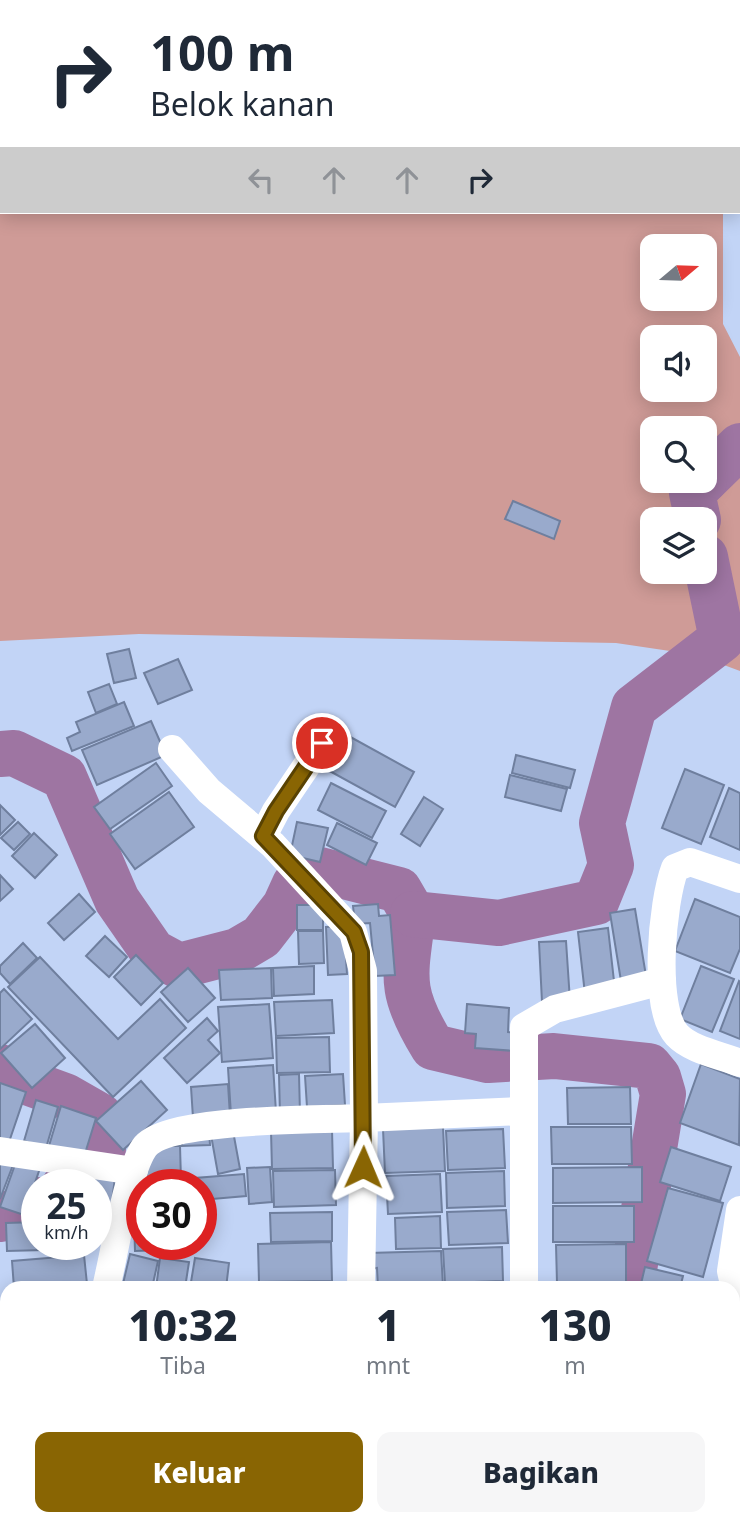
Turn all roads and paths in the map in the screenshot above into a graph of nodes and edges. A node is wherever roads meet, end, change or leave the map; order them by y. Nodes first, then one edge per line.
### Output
1 (322, 743) dead end
2 (172, 749) dead end
3 (268, 840) junction
4 (740, 880) edge
5 (662, 981) junction
6 (740, 1063) edge
7 (522, 1111) junction
8 (364, 1118) junction
9 (0, 1151) edge
10 (135, 1169) edge
11 (126, 1170) edge
12 (126, 1204) edge
13 (740, 1210) edge
14 (108, 1281) edge
15 (361, 1281) edge
16 (524, 1281) edge
17 (734, 1281) edge

1 - 3 street
2 - 3 street
3 - 8 street
4 - 5 street
5 - 6 street
5 - 7 street
7 - 8 street
7 - 16 street
8 - 10 street
8 - 15 street
9 - 11 street
12 - 14 street
13 - 17 street

